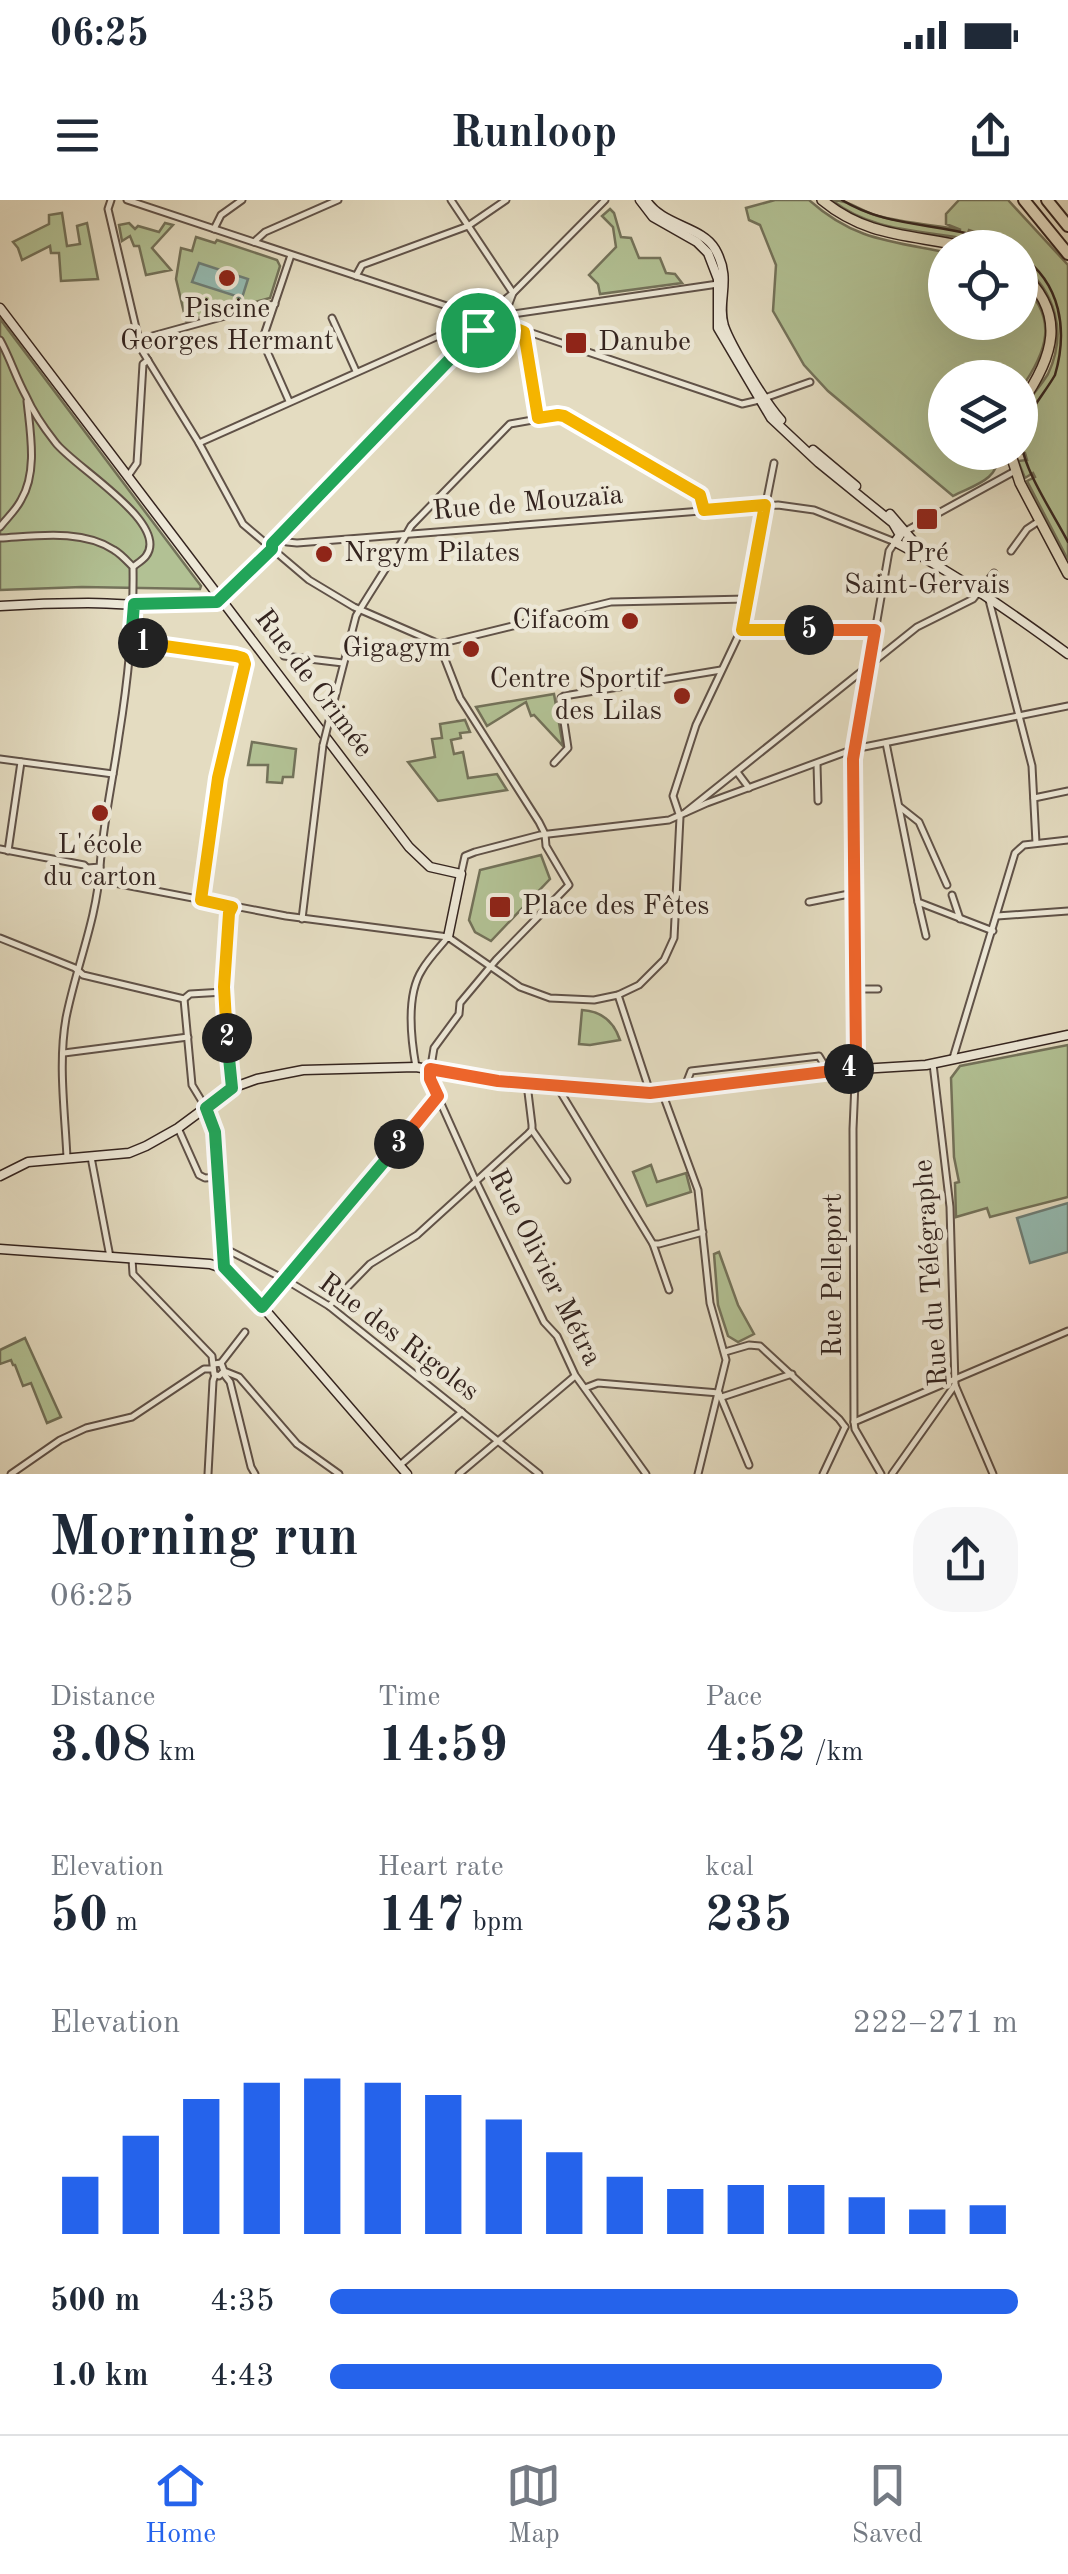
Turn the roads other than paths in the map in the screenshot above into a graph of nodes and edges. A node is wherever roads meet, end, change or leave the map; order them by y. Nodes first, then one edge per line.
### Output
1 (111, 200) edge
2 (126, 200) edge
3 (242, 200) edge
4 (338, 200) edge
5 (451, 200) edge
6 (506, 200) edge
7 (605, 200) edge
8 (643, 200) edge
9 (822, 200) edge
10 (1024, 200) edge
11 (1046, 200) edge
12 (468, 226) junction
13 (1068, 226) edge
14 (214, 230) junction
15 (928, 240) edge
16 (254, 242) junction
17 (1068, 254) edge
18 (291, 255) junction
19 (356, 276) junction
20 (718, 284) junction
21 (1038, 289) edge
22 (513, 293) junction
23 (275, 304) junction
24 (496, 307) junction
25 (0, 308) edge
26 (245, 311) dead end
27 (236, 313) dead end
28 (506, 314) junction
29 (332, 318) dead end
30 (473, 318) junction
31 (505, 324) junction
32 (478, 330) junction
33 (524, 332) junction
34 (264, 335) dead end
35 (0, 340) edge
36 (138, 340) junction
37 (266, 349) dead end
38 (148, 360) junction
39 (356, 371) junction
40 (1038, 378) edge
41 (810, 382) dead end
42 (26, 398) junction
43 (762, 399) junction
44 (288, 401) junction
45 (538, 418) junction
46 (199, 442) junction
47 (774, 463) dead end
48 (1015, 471) joint
49 (128, 476) junction
50 (765, 505) junction
51 (704, 510) junction
52 (1040, 520) junction
53 (0, 526) edge
54 (407, 534) junction
55 (280, 535) junction
56 (900, 536) junction
57 (0, 538) edge
58 (287, 542) junction
59 (272, 549) junction
60 (1010, 551) dead end
61 (927, 558) junction
62 (133, 567) junction
63 (994, 573) dead end
64 (1068, 574) edge
65 (980, 591) junction
66 (989, 597) junction
67 (222, 598) junction
68 (747, 599) junction
69 (134, 604) junction
70 (0, 606) edge
71 (360, 610) junction
72 (742, 630) junction
73 (875, 630) junction
74 (131, 642) junction
75 (438, 644) junction
76 (1068, 654) edge
77 (284, 656) dead end
78 (344, 664) junction
79 (869, 666) junction
80 (721, 670) junction
81 (1068, 706) edge
82 (1018, 717) junction
83 (886, 744) junction
84 (854, 749) junction
85 (0, 759) edge
86 (20, 762) junction
87 (554, 763) dead end
88 (817, 763) junction
89 (738, 772) junction
90 (113, 774) junction
91 (750, 788) junction
92 (1068, 791) edge
93 (1034, 798) junction
94 (818, 801) dead end
95 (898, 806) junction
96 (680, 817) junction
97 (545, 834) junction
98 (1068, 840) edge
99 (1036, 844) junction
100 (0, 848) edge
101 (8, 851) junction
102 (100, 866) junction
103 (88, 868) junction
104 (460, 874) junction
105 (99, 880) junction
106 (947, 885) dead end
107 (849, 894) dead end
108 (952, 895) dead end
109 (201, 900) junction
110 (810, 902) dead end
111 (918, 902) junction
112 (232, 907) junction
113 (1068, 911) edge
114 (997, 916) junction
115 (302, 919) junction
116 (960, 920) junction
117 (993, 931) junction
118 (926, 936) dead end
119 (448, 937) junction
120 (0, 938) edge
121 (492, 966) junction
122 (79, 971) junction
123 (855, 990) junction
124 (878, 990) dead end
125 (224, 992) junction
126 (618, 995) junction
127 (184, 999) junction
128 (1068, 1035) edge
129 (188, 1037) junction
130 (64, 1052) junction
131 (953, 1058) junction
132 (933, 1064) junction
133 (416, 1067) junction
134 (430, 1069) junction
135 (855, 1069) junction
136 (828, 1071) junction
137 (527, 1084) junction
138 (556, 1086) junction
139 (232, 1088) junction
140 (684, 1089) junction
141 (662, 1092) junction
142 (650, 1093) junction
143 (438, 1096) junction
144 (206, 1108) junction
145 (178, 1128) junction
146 (532, 1130) junction
147 (92, 1156) junction
148 (67, 1158) junction
149 (0, 1176) edge
150 (218, 1177) junction
151 (568, 1180) dead end
152 (477, 1182) junction
153 (704, 1232) junction
154 (653, 1244) junction
155 (223, 1247) junction
156 (0, 1249) edge
157 (110, 1257) junction
158 (132, 1258) junction
159 (224, 1267) junction
160 (286, 1280) junction
161 (669, 1290) dead end
162 (329, 1306) junction
163 (262, 1307) junction
164 (1068, 1331) edge
165 (245, 1332) dead end
166 (726, 1352) junction
167 (218, 1369) junction
168 (792, 1374) junction
169 (575, 1375) junction
170 (955, 1382) junction
171 (585, 1388) junction
172 (720, 1395) junction
173 (462, 1412) junction
174 (854, 1413) junction
175 (839, 1419) junction
176 (854, 1424) junction
177 (845, 1427) junction
178 (498, 1440) junction
179 (400, 1465) junction
180 (750, 1466) dead end
181 (700, 1472) edge
182 (11, 1474) edge
183 (208, 1474) edge
184 (254, 1474) edge
185 (339, 1474) edge
186 (407, 1474) edge
187 (459, 1474) edge
188 (539, 1474) edge
189 (646, 1474) edge
190 (823, 1474) edge
191 (881, 1474) edge
192 (892, 1474) edge
193 (993, 1474) edge

1 - 36 street
2 - 14 street
3 - 14 street
4 - 16 street
5 - 12 street
6 - 12 street
7 - 22 street
8 - 20 street
8 - 43 street
9 - 15 main road
10 - 17 highway
11 - 13 highway
12 - 19 street
12 - 22 street
14 - 16 street
16 - 18 street
18 - 19 street
18 - 23 street
19 - 30 street
20 - 28 street
20 - 43 street
21 - 40 main road
22 - 24 street
22 - 28 street
23 - 26 street
23 - 34 street
24 - 28 street
24 - 30 street
25 - 49 street, Rue de Crimée
27 - 36 street
28 - 31 street
29 - 39 street
30 - 32 street
30 - 39 street
31 - 32 street
31 - 33 street
32 - 55 street
33 - 43 street
33 - 45 street
35 - 42 street
36 - 38 street
37 - 44 street
38 - 46 street
38 - 49 street
39 - 44 street
41 - 43 street
42 - 53 street
42 - 62 street
43 - 56 street
44 - 46 street
45 - 51 street
45 - 54 street
46 - 59 street
47 - 50 street
48 - 52 main road
48 - 56 street
49 - 67 street, Rue de Crimée
50 - 51 street, Rue de Mouzaïa
50 - 56 street, Rue de Mouzaïa
50 - 68 street
51 - 54 street, Rue de Mouzaïa
52 - 60 street
52 - 64 main road
54 - 58 street, Rue de Mouzaïa
54 - 71 street
55 - 58 street
55 - 59 street
56 - 61 street
56 - 61 street
56 - 73 street, Rue Pelleport
57 - 62 street
58 - 59 street
59 - 67 street
59 - 71 street
61 - 65 street
62 - 69 street
63 - 65 street
65 - 66 street
65 - 79 street
66 - 76 street
66 - 82 street
67 - 69 street
67 - 104 street, Rue de Crimée
68 - 72 street
68 - 75 street
69 - 70 street
69 - 74 street
71 - 75 street
71 - 78 street
72 - 73 street
72 - 80 street
73 - 79 street, Rue Pelleport
74 - 90 street
74 - 109 street
75 - 97 street
77 - 78 street
78 - 115 street, bridge
79 - 84 street, Rue Pelleport
79 - 89 street
80 - 87 street
80 - 96 street
81 - 82 street
82 - 83 street
82 - 93 street
83 - 84 street
83 - 95 street
84 - 88 street
84 - 123 street, Rue Pelleport
85 - 86 street
86 - 90 street
86 - 101 street
88 - 91 street
88 - 94 street
89 - 91 street
89 - 96 street
90 - 102 street
91 - 96 street
92 - 93 street
93 - 99 street
95 - 106 street
95 - 111 street
96 - 97 street
96 - 126 street
97 - 104 street
97 - 121 street
98 - 99 street
99 - 114 street
100 - 101 street
101 - 103 street
102 - 103 street
102 - 105 street
103 - 105 street
104 - 119 street
105 - 109 street
105 - 122 street
107 - 110 street
108 - 116 street
109 - 112 street
111 - 116 street
111 - 118 street
112 - 115 street
112 - 125 street
113 - 114 street
114 - 117 street
115 - 119 street
116 - 117 street
117 - 131 street
119 - 121 street
119 - 133 street
120 - 122 street
121 - 126 street
121 - 134 street
122 - 127 street
122 - 130 street
123 - 124 street
123 - 135 street, Rue Pelleport
125 - 127 street
125 - 139 street
126 - 142 street
127 - 129 street
128 - 131 street
129 - 130 street
129 - 144 street
130 - 148 street
131 - 132 street
132 - 135 street
132 - 170 street, Rue du Télégraphe
133 - 134 street
133 - 139 street
134 - 137 street
134 - 143 street, Rue Olivier Métra
135 - 136 street
135 - 174 street, Rue Pelleport
136 - 140 street
136 - 140 street
137 - 138 street
137 - 146 street
138 - 142 street
138 - 154 street
139 - 144 street
140 - 141 street
141 - 142 street
141 - 153 street
143 - 152 street, Rue Olivier Métra
143 - 160 street
144 - 145 street
144 - 150 street
145 - 147 street
145 - 150 street
146 - 151 street
146 - 152 street
147 - 148 street
147 - 157 street
148 - 149 street
150 - 155 street
152 - 162 street
152 - 169 street, Rue Olivier Métra
153 - 154 street
153 - 166 street
154 - 161 street
155 - 159 street
155 - 160 street, Rue des Rigoles
156 - 157 street
157 - 158 street
158 - 159 street
158 - 167 street
159 - 163 street
160 - 162 street, Rue des Rigoles
160 - 163 street
162 - 173 street, Rue des Rigoles
163 - 179 street
164 - 170 street
165 - 167 street
166 - 168 street
166 - 172 street
167 - 182 street
167 - 183 street
167 - 184 street
167 - 185 street
168 - 172 street
168 - 175 street
169 - 171 street, Rue Olivier Métra
169 - 178 street
170 - 176 street
170 - 192 street
170 - 193 street, Rue du Télégraphe
171 - 172 street
171 - 189 street, Rue Olivier Métra
172 - 180 street
172 - 181 street
173 - 178 street, Rue des Rigoles
173 - 179 street
174 - 175 street
174 - 176 street, Rue Pelleport
175 - 177 street
176 - 177 street
176 - 191 street, Rue Pelleport
177 - 190 street
178 - 187 street
178 - 188 street, Rue des Rigoles
179 - 186 street

